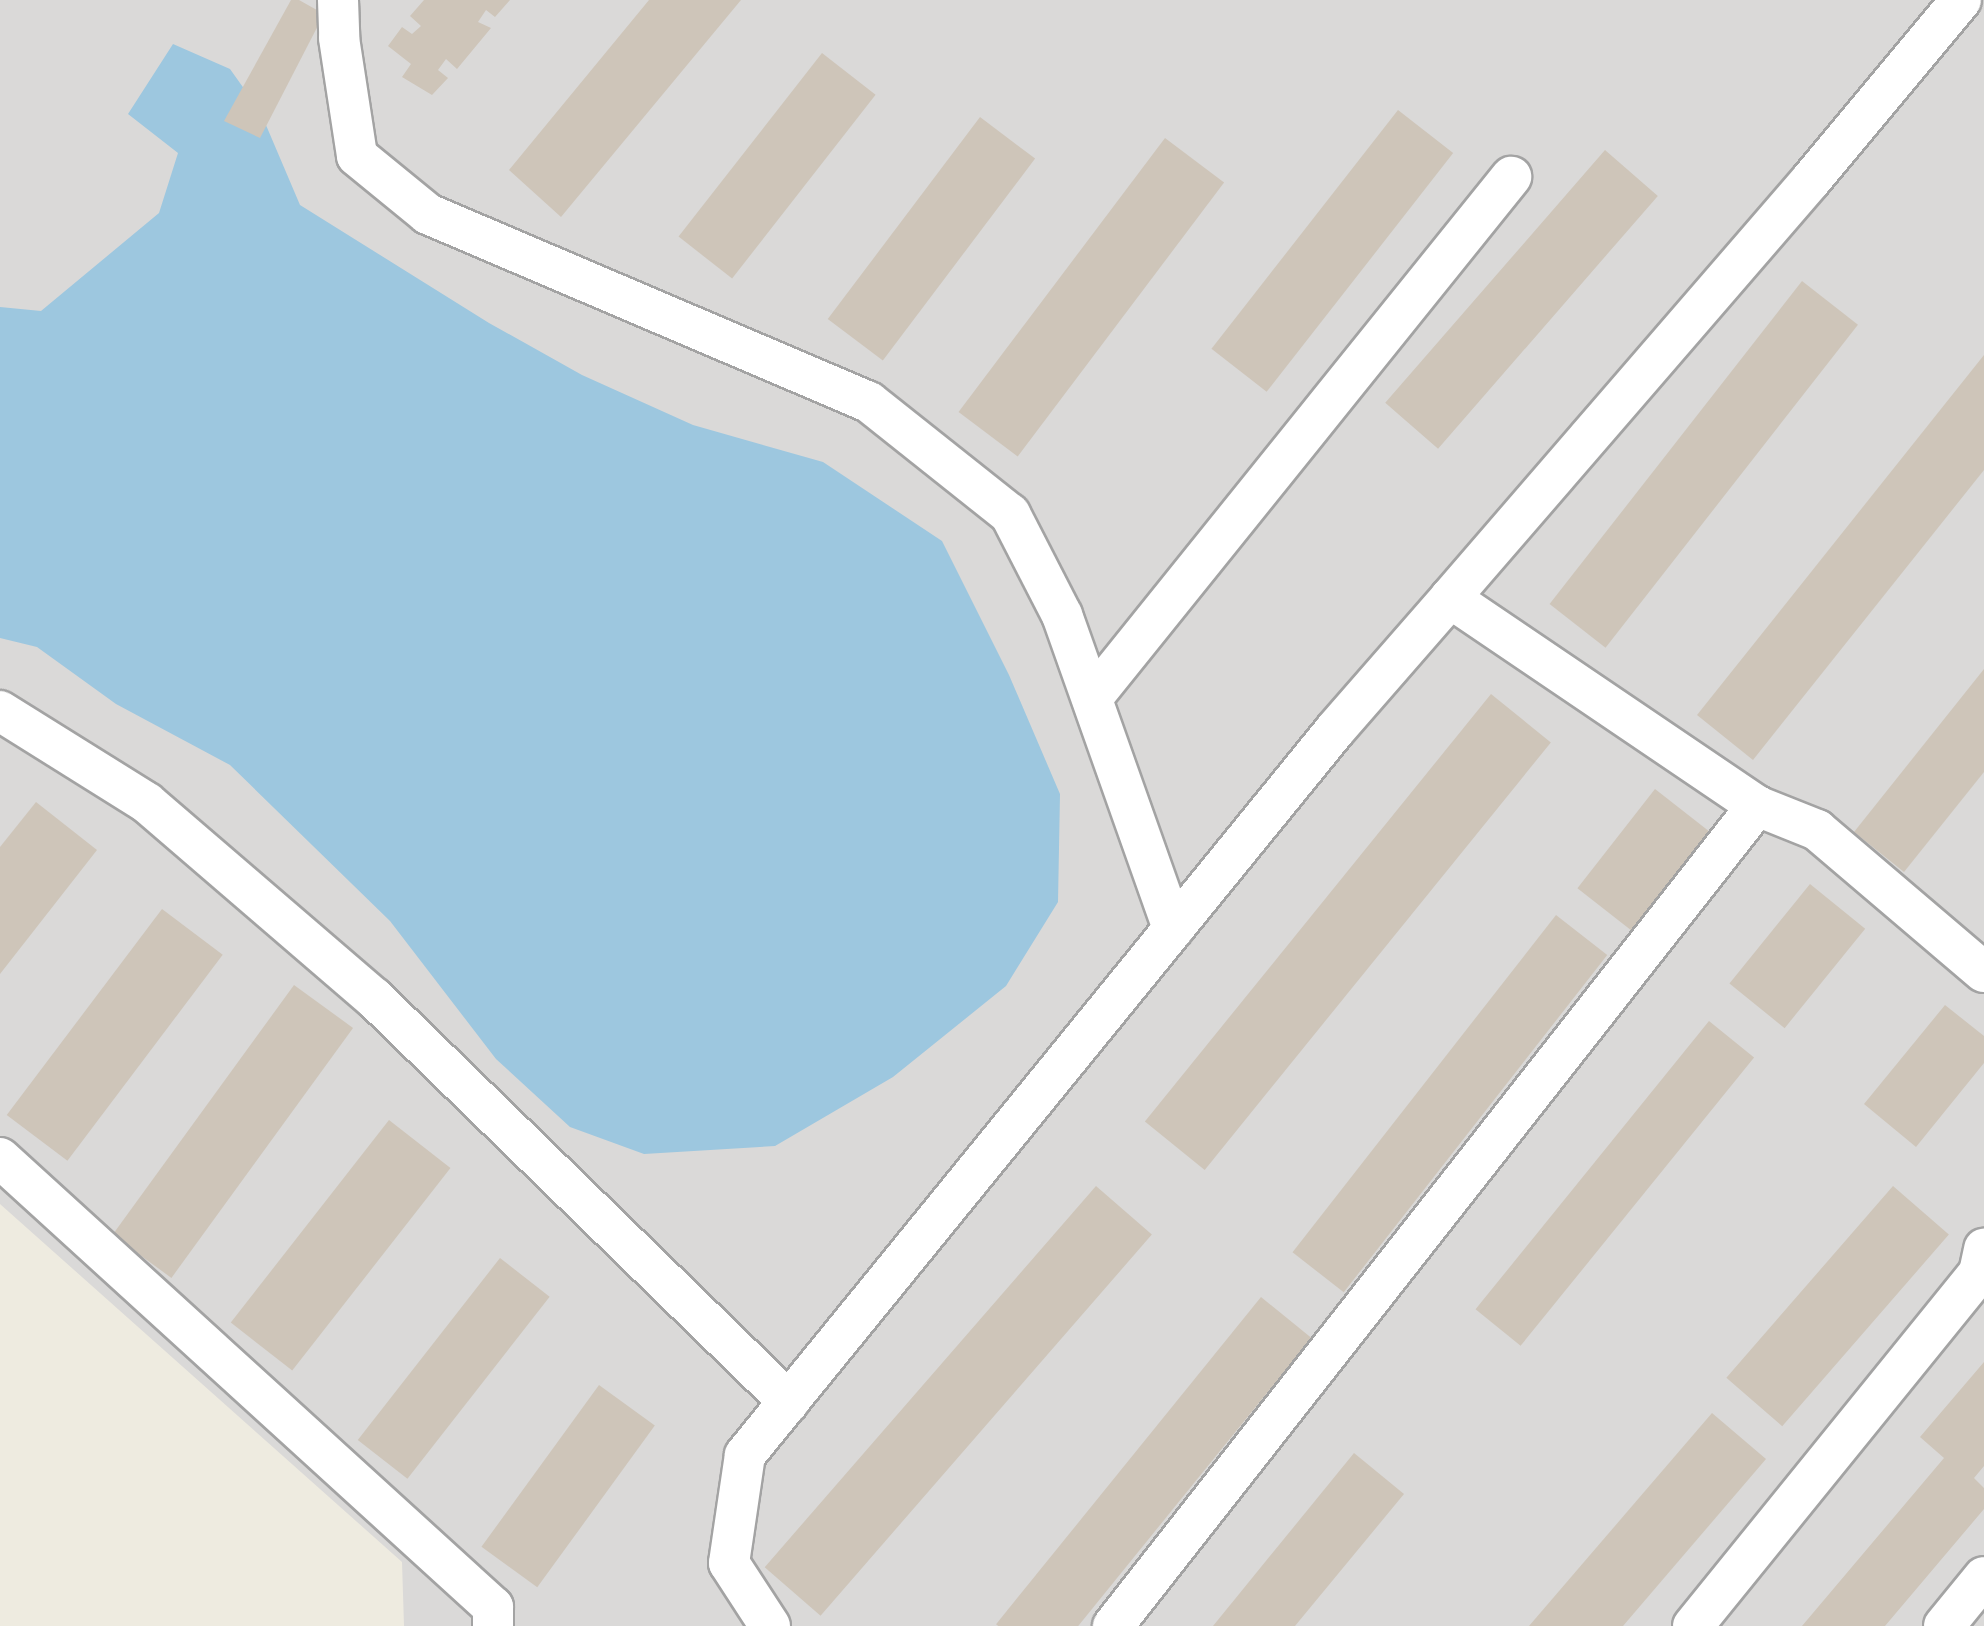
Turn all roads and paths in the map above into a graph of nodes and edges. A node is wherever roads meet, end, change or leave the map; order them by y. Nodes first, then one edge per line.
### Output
1 (338, 0) edge
2 (1961, 0) edge
3 (1511, 177) dead end
4 (1450, 598) junction
5 (1092, 698) junction
6 (0, 711) edge
7 (1757, 806) junction
8 (1173, 929) junction
9 (1984, 972) edge
10 (0, 1158) edge
11 (1984, 1249) edge
12 (789, 1402) junction
13 (1984, 1577) edge
14 (493, 1626) edge
15 (770, 1626) edge
16 (1113, 1626) edge
17 (1693, 1626) edge
18 (1944, 1626) edge

1 - 5 street
2 - 4 street
3 - 5 street
4 - 7 street
4 - 8 street
5 - 8 street
6 - 12 street
7 - 9 street
7 - 16 street
8 - 12 street
10 - 14 street
11 - 17 street
12 - 15 street
13 - 18 street

